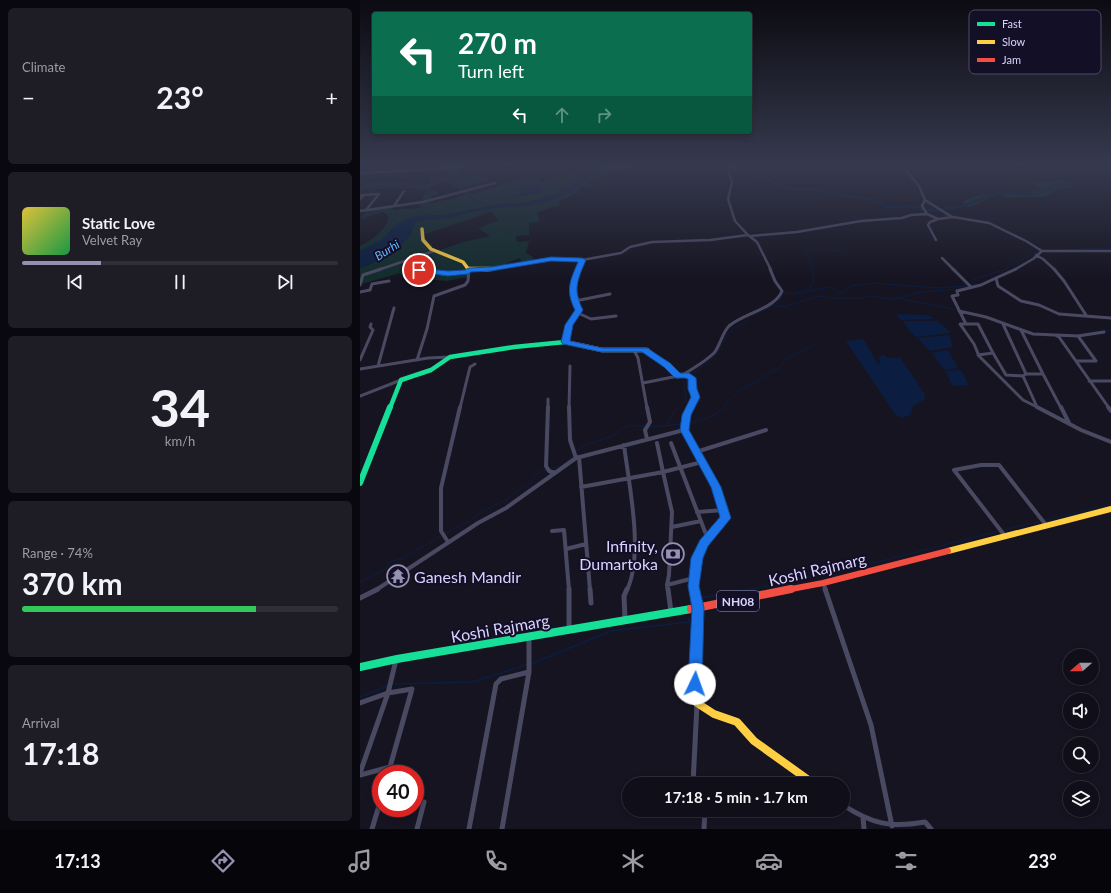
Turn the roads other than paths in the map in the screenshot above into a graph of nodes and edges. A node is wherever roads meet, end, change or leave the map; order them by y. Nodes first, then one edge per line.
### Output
1 (372, 203) edge
2 (396, 203) edge
3 (418, 203) edge
4 (729, 203) edge
5 (924, 203) edge
6 (929, 203) edge
7 (394, 206) junction
8 (366, 210) junction
9 (360, 211) edge
10 (927, 214) junction
11 (953, 217) junction
12 (938, 219) junction
13 (422, 229) dead end
14 (750, 235) junction
15 (936, 240) dead end
16 (434, 251) junction
17 (1042, 251) junction
18 (1111, 251) edge
19 (1036, 255) junction
20 (942, 258) dead end
21 (582, 260) junction
22 (410, 269) dead end
23 (468, 271) junction
24 (996, 278) junction
25 (388, 281) dead end
26 (360, 285) edge
27 (970, 286) junction
28 (360, 292) edge
29 (610, 294) dead end
30 (575, 301) junction
31 (394, 308) dead end
32 (959, 311) junction
33 (578, 313) junction
34 (974, 315) junction
35 (1086, 315) junction
36 (616, 316) dead end
37 (1111, 318) edge
38 (371, 324) dead end
39 (966, 324) junction
40 (978, 324) junction
41 (1003, 324) junction
42 (1021, 330) junction
43 (1104, 332) dead end
44 (1055, 335) junction
45 (1078, 336) junction
46 (565, 342) junction
47 (634, 350) junction
48 (993, 353) junction
49 (978, 354) junction
50 (450, 357) junction
51 (360, 360) edge
52 (417, 360) junction
53 (1076, 361) junction
54 (475, 364) dead end
55 (378, 366) junction
56 (570, 366) dead end
57 (360, 369) edge
58 (1043, 374) junction
59 (1025, 375) junction
60 (685, 376) junction
61 (401, 380) junction
62 (1090, 381) junction
63 (1111, 381) edge
64 (643, 383) junction
65 (360, 396) edge
66 (548, 399) dead end
67 (1037, 408) junction
68 (1111, 411) edge
69 (1069, 424) junction
70 (684, 430) junction
71 (766, 430) dead end
72 (647, 439) junction
73 (1111, 442) edge
74 (656, 443) dead end
75 (671, 443) dead end
76 (624, 445) junction
77 (696, 452) junction
78 (576, 456) junction
79 (702, 462) junction
80 (680, 468) junction
81 (663, 472) junction
82 (555, 474) junction
83 (628, 479) junction
84 (360, 483) edge
85 (582, 487) junction
86 (1111, 508) edge
87 (724, 510) junction
88 (697, 512) junction
89 (701, 521) junction
90 (1046, 525) junction
91 (672, 526) junction
92 (552, 531) dead end
93 (1005, 536) junction
94 (448, 542) junction
95 (704, 543) junction
96 (586, 544) junction
97 (566, 549) junction
98 (694, 578) junction
99 (823, 583) junction
100 (667, 584) junction
101 (360, 598) edge
102 (591, 602) dead end
103 (698, 608) junction
104 (671, 612) junction
105 (625, 620) junction
106 (569, 630) junction
107 (529, 637) junction
108 (396, 659) junction
109 (360, 667) edge
110 (530, 670) junction
111 (389, 691) junction
112 (360, 702) edge
113 (697, 703) junction
114 (390, 765) edge
115 (372, 771) edge
116 (360, 774) edge
117 (693, 777) edge
118 (804, 777) edge
119 (850, 809) edge
120 (376, 817) edge
121 (420, 817) edge
122 (705, 817) edge
123 (863, 817) junction
124 (892, 826) junction
125 (372, 829) edge
126 (417, 829) edge
127 (469, 829) edge
128 (502, 829) edge
129 (704, 829) edge
130 (864, 829) edge
131 (931, 829) edge

1 - 8 street
2 - 7 street
3 - 7 street
4 - 14 street
5 - 10 street
6 - 11 street
7 - 8 street
8 - 9 street
10 - 12 street
10 - 14 street
11 - 12 street
11 - 17 street
12 - 15 street
13 - 16 street
14 - 21 street
14 - 60 street
16 - 23 street
16 - 26 street
17 - 18 street
17 - 19 street
19 - 24 street
19 - 35 street
20 - 27 street
21 - 23 street
21 - 30 street
22 - 23 street
23 - 52 street
24 - 27 street
24 - 35 street
25 - 28 street
27 - 32 street
29 - 30 street
30 - 33 street
31 - 55 street
32 - 34 street
32 - 39 street
33 - 36 street
33 - 46 street
34 - 40 street
34 - 41 street
35 - 37 street
38 - 51 street
39 - 40 street
39 - 49 street
40 - 48 street
41 - 42 street
41 - 59 street
42 - 44 street
42 - 58 street
43 - 45 street
44 - 45 street
44 - 53 street
45 - 53 street
46 - 47 street
46 - 50 street
47 - 60 street
47 - 64 street
48 - 49 street
48 - 59 street
49 - 67 street
50 - 52 street
50 - 61 street
52 - 55 street
53 - 62 street
54 - 94 street
55 - 57 street
56 - 78 street
58 - 59 street
58 - 69 street
59 - 67 street
60 - 64 street
60 - 70 street
61 - 65 street
61 - 84 street
62 - 63 street
62 - 68 street
64 - 72 street
66 - 82 street
67 - 69 street
69 - 73 street
70 - 72 street
70 - 77 street
71 - 77 street
72 - 76 street
74 - 81 street
75 - 80 street
76 - 78 street
76 - 83 street
77 - 79 street
78 - 82 street
78 - 85 street
79 - 80 street
79 - 87 street
80 - 81 street
80 - 88 street
81 - 83 street
81 - 91 street
82 - 94 street
83 - 85 street
83 - 105 street
85 - 96 street
86 - 90 street, Koshi Rajmarg / NH08
87 - 88 street
87 - 95 street
88 - 89 street
89 - 91 street
89 - 95 street
90 - 93 street, Koshi Rajmarg / NH08
90 - 93 street
91 - 100 street
92 - 97 street
93 - 99 street, Koshi Rajmarg / NH08
94 - 101 street
95 - 98 street
96 - 97 street
96 - 102 street
97 - 106 street
98 - 100 street
98 - 103 street
99 - 103 street, Koshi Rajmarg / NH08
99 - 124 street
100 - 104 street
103 - 104 street, Koshi Rajmarg / NH08
103 - 113 street
104 - 105 street, Koshi Rajmarg / NH08
105 - 106 street, Koshi Rajmarg / NH08
106 - 107 street, Koshi Rajmarg / NH08
107 - 108 street, Koshi Rajmarg / NH08
107 - 110 street
108 - 109 street, Koshi Rajmarg / NH08
108 - 111 street
110 - 127 street
110 - 128 street
111 - 112 street
111 - 114 street
111 - 116 street
113 - 117 street
113 - 118 street
115 - 116 street
119 - 123 street
120 - 125 street
121 - 126 street
122 - 129 street
123 - 124 street
123 - 130 street
124 - 131 street

